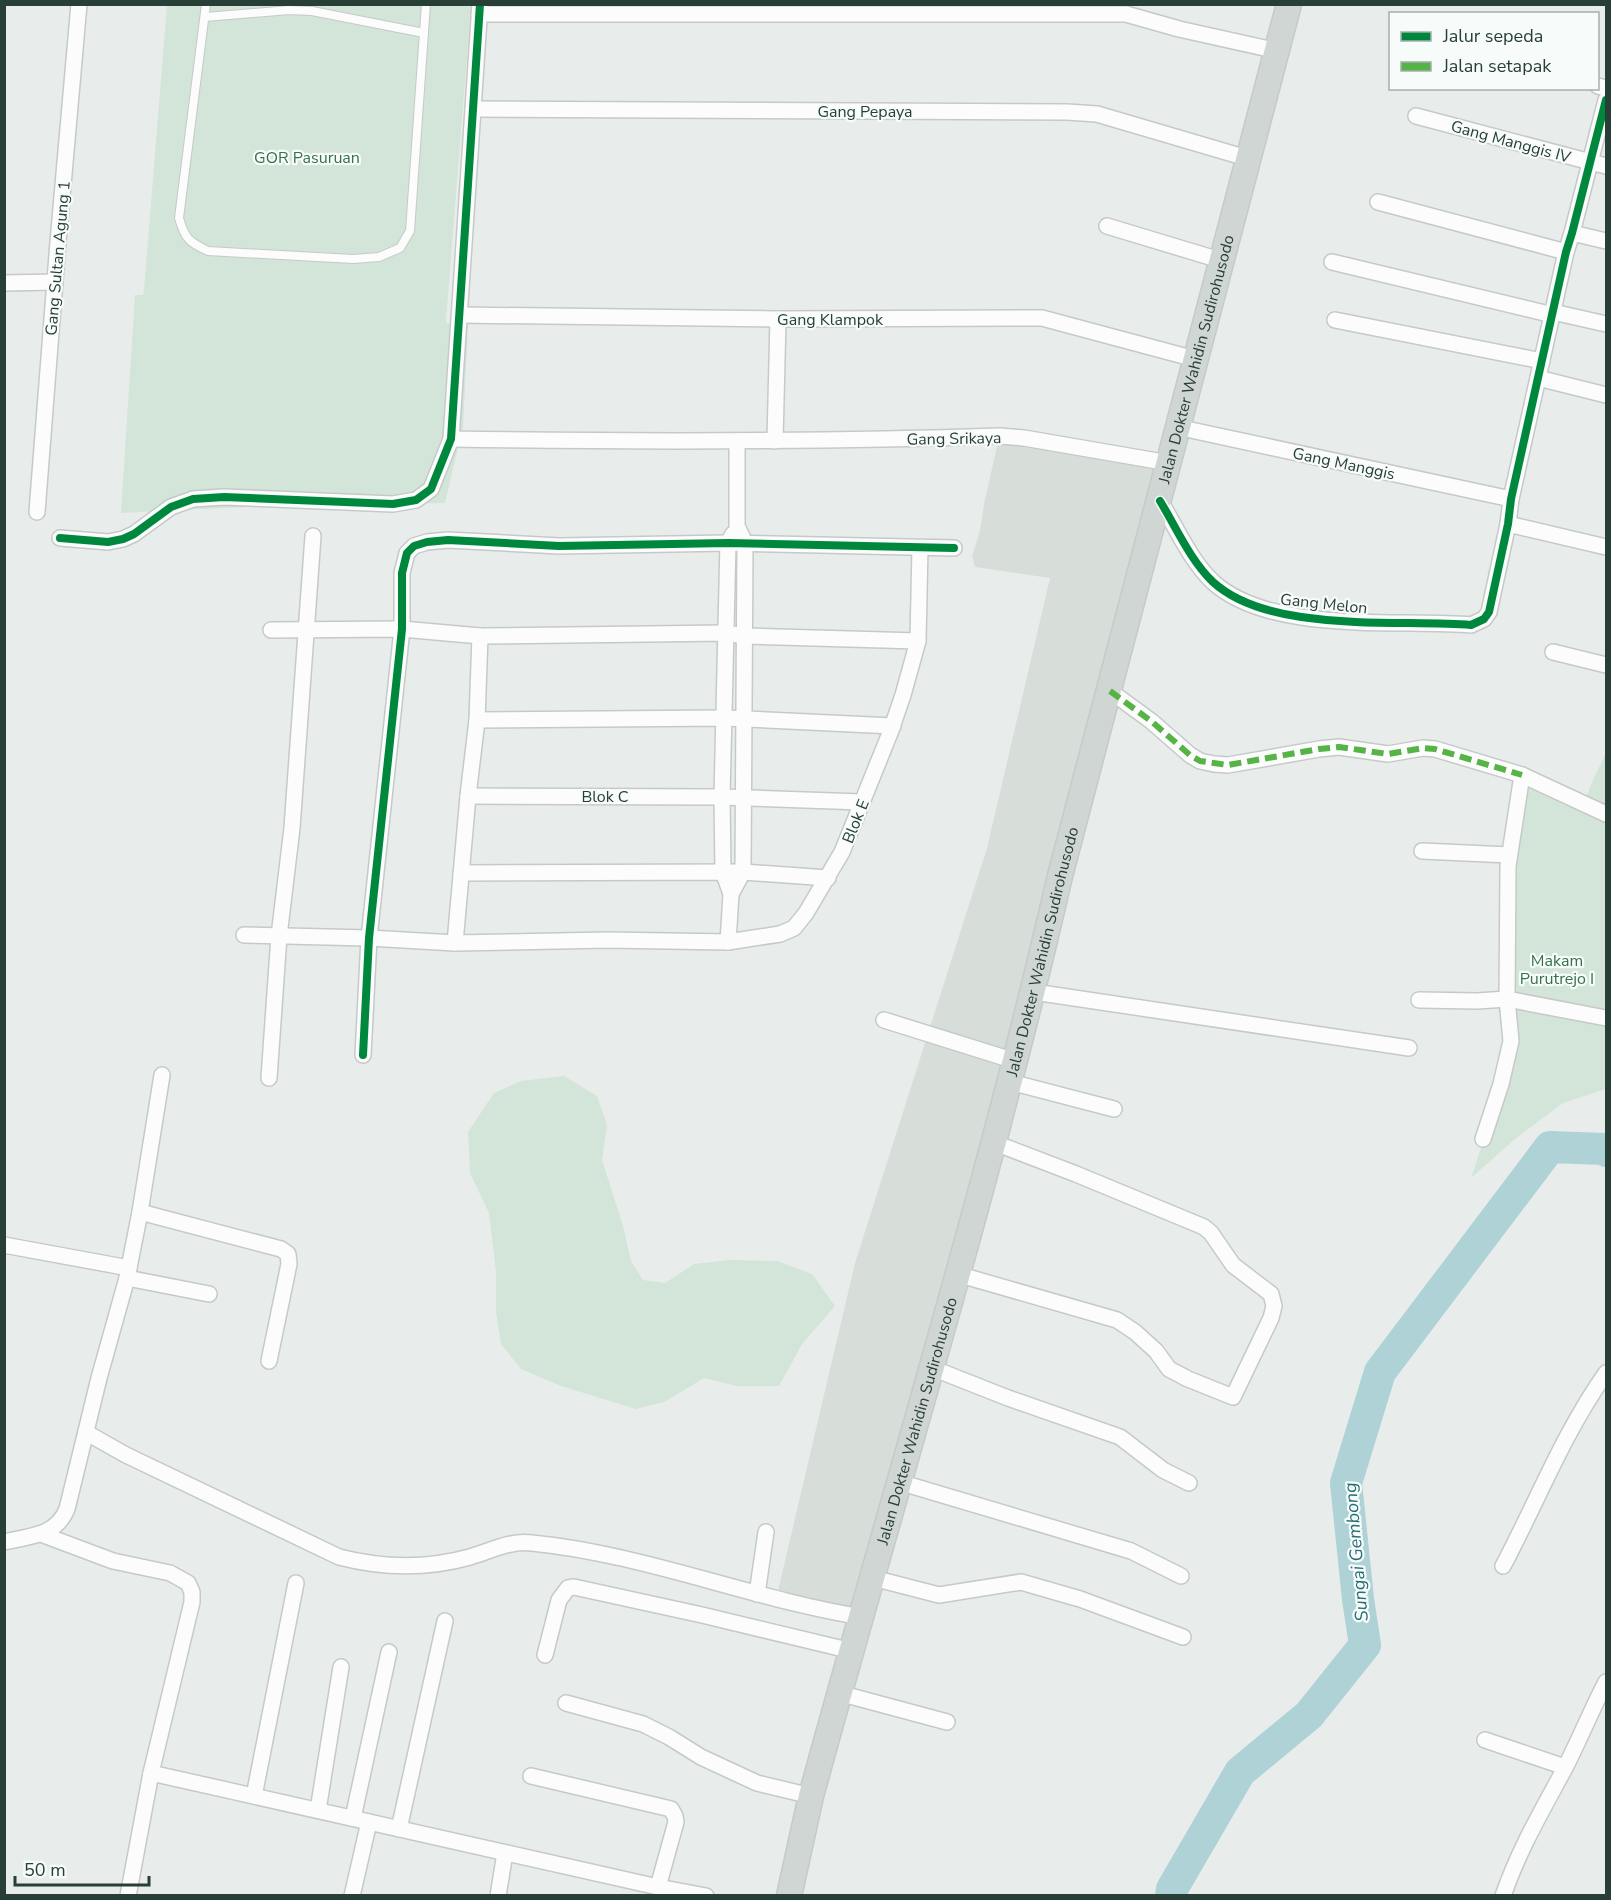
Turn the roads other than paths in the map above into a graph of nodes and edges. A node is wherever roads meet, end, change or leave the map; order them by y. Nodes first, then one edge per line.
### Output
1 (79, 4) edge
2 (206, 4) edge
3 (426, 4) edge
4 (1289, 4) edge
5 (487, 12) edge
6 (205, 17) junction
7 (424, 33) junction
8 (1278, 51) junction
9 (1606, 100) edge
10 (483, 110) junction
11 (1416, 116) dead end
12 (1250, 159) junction
13 (1590, 163) junction
14 (1606, 166) edge
15 (1378, 202) dead end
16 (1107, 226) dead end
17 (1572, 233) junction
18 (1606, 241) edge
19 (1566, 252) junction
20 (1223, 261) junction
21 (1332, 262) dead end
22 (4, 282) edge
23 (55, 282) junction
24 (1553, 314) junction
25 (468, 316) junction
26 (778, 319) junction
27 (1335, 320) dead end
28 (1606, 324) edge
29 (1195, 359) junction
30 (1542, 361) junction
31 (1538, 378) junction
32 (1606, 395) edge
33 (1178, 427) junction
34 (461, 439) junction
35 (737, 441) junction
36 (775, 441) junction
37 (1169, 462) junction
38 (1510, 499) junction
39 (1160, 501) junction
40 (37, 512) dead end
41 (1508, 524) junction
42 (737, 526) junction
43 (313, 536) dead end
44 (60, 538) dead end
45 (728, 543) junction
46 (745, 543) junction
47 (920, 548) junction
48 (954, 548) dead end
49 (1606, 548) edge
50 (271, 630) dead end
51 (402, 630) junction
52 (306, 631) junction
53 (725, 633) junction
54 (480, 636) junction
55 (746, 636) junction
56 (918, 641) junction
57 (1553, 652) dead end
58 (1606, 665) edge
59 (1110, 691) junction
60 (724, 718) junction
61 (744, 718) junction
62 (477, 720) junction
63 (893, 726) junction
64 (1522, 775) junction
65 (468, 796) junction
66 (722, 797) junction
67 (742, 797) junction
68 (862, 802) junction
69 (1606, 814) edge
70 (1422, 851) dead end
71 (1509, 855) junction
72 (723, 872) junction
73 (743, 872) junction
74 (461, 873) junction
75 (828, 878) junction
76 (731, 894) junction
77 (244, 935) dead end
78 (279, 936) junction
79 (369, 938) junction
80 (728, 942) junction
81 (454, 943) junction
82 (1034, 992) junction
83 (1507, 999) junction
84 (1419, 1000) dead end
85 (1606, 1018) edge
86 (884, 1020) dead end
87 (1409, 1048) dead end
88 (363, 1055) dead end
89 (1013, 1071) junction
90 (162, 1076) dead end
91 (268, 1078) dead end
92 (1114, 1109) dead end
93 (1483, 1139) dead end
94 (995, 1143) junction
95 (140, 1212) junction
96 (4, 1245) edge
97 (128, 1273) junction
98 (957, 1274) junction
99 (209, 1294) dead end
100 (269, 1361) dead end
101 (932, 1368) junction
102 (1606, 1373) edge
103 (87, 1432) junction
104 (899, 1482) junction
105 (1189, 1483) dead end
106 (766, 1532) dead end
107 (41, 1534) junction
108 (4, 1542) edge
109 (1503, 1566) dead end
110 (1181, 1576) dead end
111 (873, 1578) junction
112 (296, 1583) dead end
113 (757, 1594) junction
114 (862, 1617) junction
115 (445, 1621) dead end
116 (1183, 1637) dead end
117 (389, 1652) dead end
118 (852, 1652) junction
119 (545, 1655) dead end
120 (341, 1667) dead end
121 (1606, 1682) edge
122 (839, 1693) junction
123 (566, 1703) dead end
124 (947, 1722) dead end
125 (1485, 1740) dead end
126 (1565, 1767) junction
127 (150, 1773) junction
128 (531, 1776) dead end
129 (254, 1796) junction
130 (811, 1796) junction
131 (318, 1810) junction
132 (353, 1818) junction
133 (369, 1822) junction
134 (399, 1829) junction
135 (505, 1853) junction
136 (658, 1887) junction
137 (129, 1896) edge
138 (352, 1896) edge
139 (498, 1896) edge
140 (706, 1896) edge
141 (789, 1896) edge
142 (1503, 1896) edge

1 - 23 street, Gang Sultan Agung 1
2 - 6 lane
3 - 7 lane
4 - 8 main road, Jalan Dokter Wahidin Sudirohusodo
5 - 8 street
5 - 10 street
6 - 7 lane
6 - 7 lane
8 - 12 main road, Jalan Dokter Wahidin Sudirohusodo
9 - 13 street
10 - 12 street, Gang Pepaya
10 - 25 street
11 - 13 street, Gang Manggis IV
12 - 20 main road, Jalan Dokter Wahidin Sudirohusodo
13 - 14 street, Gang Manggis IV
13 - 17 street
15 - 19 street
16 - 20 street
17 - 18 street
17 - 19 street
19 - 24 street
20 - 29 main road, Jalan Dokter Wahidin Sudirohusodo
21 - 24 street
22 - 23 street
23 - 40 street, Gang Sultan Agung 1
24 - 28 street
24 - 30 street
25 - 26 street, Gang Klampok
25 - 34 street
26 - 29 street, Gang Klampok
26 - 36 street
27 - 30 street
29 - 33 main road, Jalan Dokter Wahidin Sudirohusodo
30 - 31 street
31 - 32 street
31 - 38 street
33 - 37 main road, Jalan Dokter Wahidin Sudirohusodo
33 - 38 street, Gang Manggis
34 - 35 street, Gang Srikaya
34 - 44 street
35 - 36 street, Gang Srikaya
35 - 42 street
36 - 37 street, Gang Srikaya
37 - 39 main road, Jalan Dokter Wahidin Sudirohusodo
38 - 41 street
39 - 41 street, Gang Melon
39 - 59 main road, Jalan Dokter Wahidin Sudirohusodo
41 - 49 street
42 - 45 street
42 - 46 street
43 - 52 street
45 - 46 street
45 - 51 street
45 - 53 street
46 - 47 street
46 - 55 street
47 - 48 street
47 - 56 street, Blok E
50 - 52 street
51 - 52 street
51 - 54 street
51 - 79 street
52 - 78 street
53 - 54 street
53 - 55 street
53 - 60 street
54 - 62 street
55 - 56 street
55 - 61 street
56 - 63 street, Blok E
57 - 58 street
59 - 64 street
59 - 82 main road, Jalan Dokter Wahidin Sudirohusodo
60 - 61 street
60 - 62 street
60 - 66 street
61 - 63 street
61 - 67 street
62 - 65 street
63 - 68 street, Blok E
64 - 69 street
64 - 71 street
65 - 66 street, Blok C
65 - 74 street
66 - 67 street, Blok C
66 - 72 street
67 - 68 street, Blok C
67 - 73 street
68 - 75 street, Blok E
70 - 71 street
71 - 83 street
72 - 73 street
72 - 74 street
72 - 76 street
73 - 75 street
73 - 76 street
74 - 81 street
75 - 80 street, Blok E
76 - 80 street
77 - 78 street, Blok E
78 - 79 street, Blok E
78 - 91 street
79 - 81 street, Blok E
79 - 88 street
80 - 81 street, Blok E
82 - 87 street
82 - 89 main road, Jalan Dokter Wahidin Sudirohusodo
83 - 84 street
83 - 85 street
83 - 93 street
86 - 89 street
89 - 92 street
89 - 94 main road, Jalan Dokter Wahidin Sudirohusodo
90 - 95 street
94 - 98 main road, Jalan Dokter Wahidin Sudirohusodo
94 - 98 street
95 - 97 street
95 - 100 street
96 - 97 street
97 - 99 street
97 - 103 street
98 - 101 main road, Jalan Dokter Wahidin Sudirohusodo
101 - 104 main road, Jalan Dokter Wahidin Sudirohusodo
101 - 105 street
102 - 109 street
103 - 107 street
103 - 113 street
104 - 110 street
104 - 111 main road, Jalan Dokter Wahidin Sudirohusodo
106 - 113 street
107 - 108 street
107 - 127 street
111 - 114 main road, Jalan Dokter Wahidin Sudirohusodo
111 - 116 street
112 - 129 street
113 - 114 street
114 - 118 main road, Jalan Dokter Wahidin Sudirohusodo
115 - 134 street
117 - 132 street
118 - 119 street
118 - 122 main road, Jalan Dokter Wahidin Sudirohusodo
120 - 131 street
121 - 126 street
122 - 124 street
122 - 130 main road, Jalan Dokter Wahidin Sudirohusodo
123 - 130 street
125 - 126 street
126 - 142 street
127 - 129 street
127 - 137 street
128 - 136 street
129 - 131 street
130 - 141 main road, Jalan Dokter Wahidin Sudirohusodo
131 - 132 street
132 - 133 street
133 - 134 street
133 - 138 street
134 - 135 street
135 - 136 street
135 - 139 street
136 - 140 street

